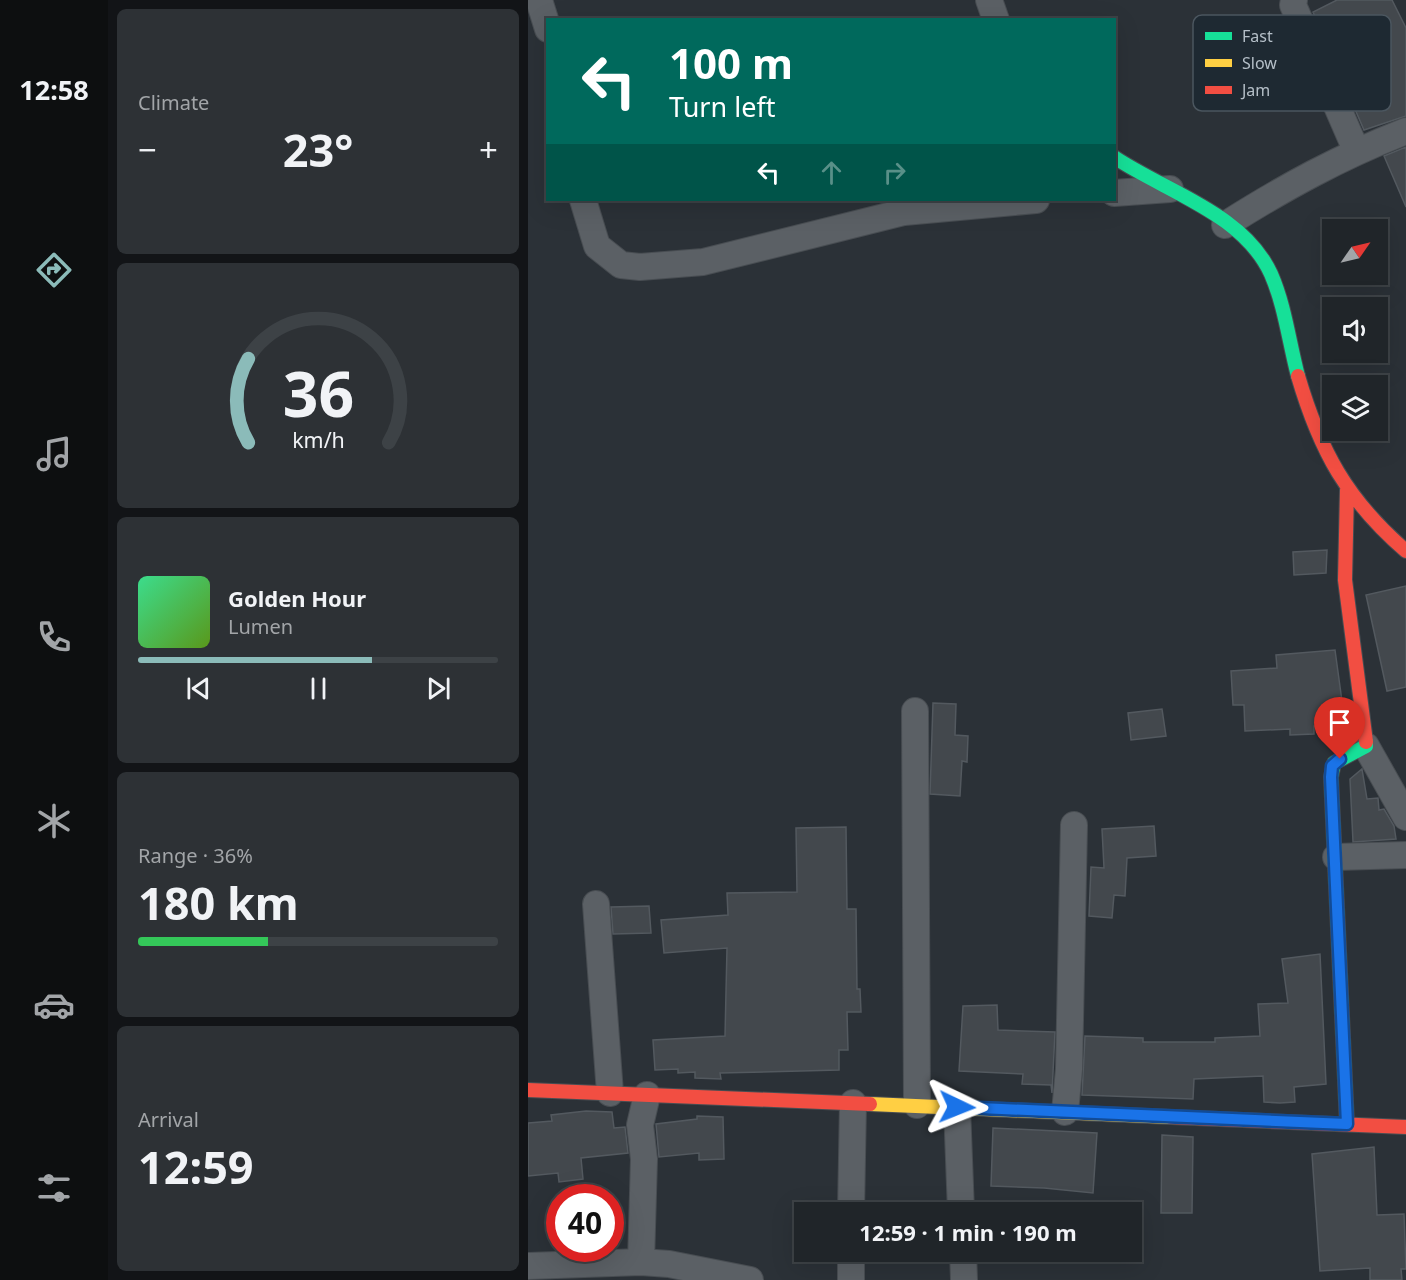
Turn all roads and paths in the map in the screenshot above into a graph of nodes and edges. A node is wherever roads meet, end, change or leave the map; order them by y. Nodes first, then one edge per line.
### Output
1 (539, 0) edge
2 (989, 0) edge
3 (1293, 0) edge
4 (1297, 15) edge
5 (995, 18) edge
6 (546, 23) edge
7 (1339, 111) edge
8 (1406, 131) edge
9 (1356, 150) junction
10 (1116, 158) edge
11 (1170, 189) junction
12 (1116, 193) edge
13 (583, 201) edge
14 (1025, 201) edge
15 (1225, 225) junction
16 (1347, 490) junction
17 (1406, 551) edge
18 (915, 711) dead end
19 (1366, 746) junction
20 (1406, 817) edge
21 (1074, 825) dead end
22 (1406, 855) edge
23 (1336, 857) junction
24 (596, 904) dead end
25 (528, 1090) edge
26 (610, 1093) junction
27 (647, 1095) junction
28 (853, 1103) junction
29 (918, 1106) junction
30 (957, 1107) junction
31 (1065, 1112) junction
32 (1347, 1124) junction
33 (1406, 1127) edge
34 (851, 1202) edge
35 (961, 1202) edge
36 (641, 1262) junction
37 (851, 1262) edge
38 (963, 1262) edge
39 (528, 1266) edge
40 (750, 1280) edge
41 (851, 1280) edge
42 (964, 1280) edge

1 - 6 street
2 - 5 street
3 - 4 street
7 - 9 street
8 - 9 street
9 - 15 street
10 - 11 street
11 - 12 street
11 - 15 street
13 - 14 street
15 - 16 street
16 - 17 street
16 - 19 street
18 - 29 street
19 - 20 street
19 - 23 street
21 - 31 street
22 - 23 street
23 - 32 street
24 - 26 street
25 - 26 street
26 - 27 street
27 - 28 street
27 - 36 street
28 - 29 street
28 - 34 street
29 - 30 street
30 - 31 street
30 - 35 street
31 - 32 street
32 - 33 street
36 - 39 street
36 - 40 street
37 - 41 street
38 - 42 street

